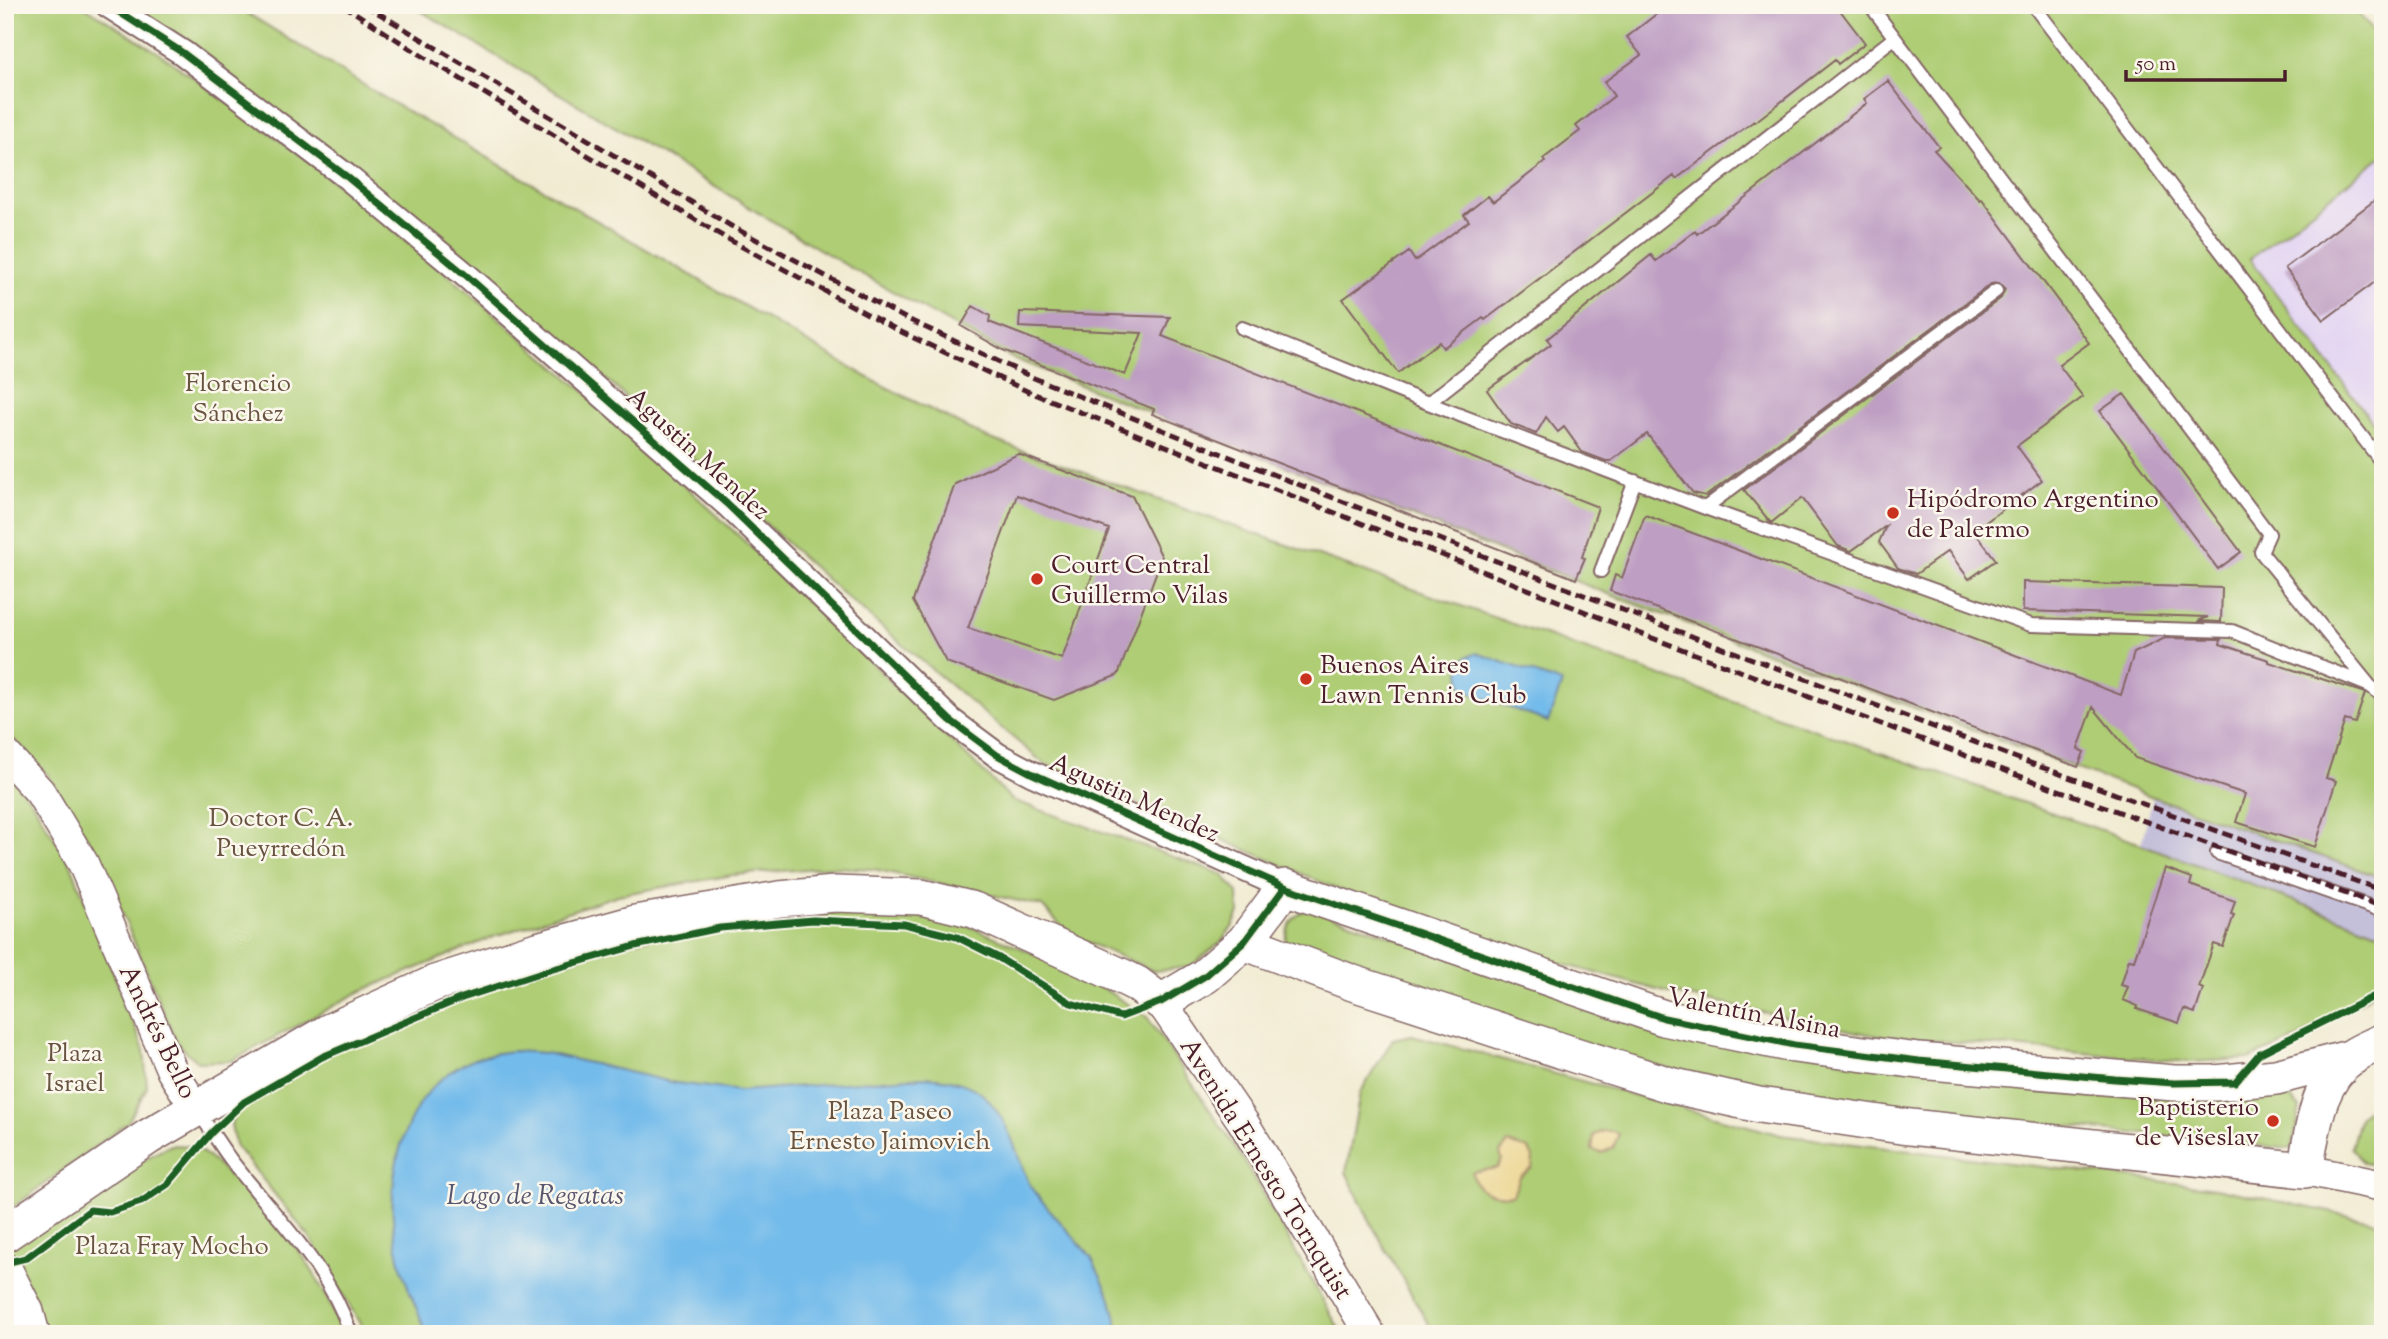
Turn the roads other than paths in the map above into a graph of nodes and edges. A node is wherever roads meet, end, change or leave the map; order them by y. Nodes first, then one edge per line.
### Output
1 (108, 5) edge
2 (1870, 5) edge
3 (2033, 5) edge
4 (1894, 38) junction
5 (1996, 291) dead end
6 (1241, 328) dead end
7 (1428, 403) junction
8 (2383, 464) edge
9 (1635, 481) junction
10 (1705, 508) junction
11 (1601, 571) dead end
12 (2370, 686) junction
13 (2383, 696) edge
14 (5, 754) edge
15 (2217, 853) dead end
16 (1285, 887) junction
17 (2383, 911) edge
18 (1244, 942) junction
19 (1161, 1002) junction
20 (2368, 1049) edge
21 (2276, 1077) junction
22 (197, 1110) junction
23 (2315, 1120) junction
24 (2305, 1170) junction
25 (2383, 1186) edge
26 (5, 1234) edge
27 (5, 1271) edge
28 (32, 1334) edge
29 (351, 1334) edge
30 (1370, 1334) edge

1 - 16 street, Agustin Mendez
2 - 4 lane
3 - 8 lane
4 - 7 lane
4 - 12 lane
5 - 10 lane
6 - 7 lane
7 - 9 lane
9 - 10 lane
9 - 11 lane
10 - 12 lane
12 - 13 lane
14 - 22 street, Andrés Bello
15 - 17 lane
16 - 18 main road
16 - 21 main road, Valentín Alsina
18 - 19 main road
18 - 24 main road
19 - 22 main road
19 - 30 street, Avenida Ernesto Tornquist
20 - 21 main road, Valentín Alsina
20 - 23 main road
21 - 23 main road
22 - 26 main road
22 - 29 lane, Andrés Bello
23 - 24 main road
24 - 25 street
27 - 28 main road

